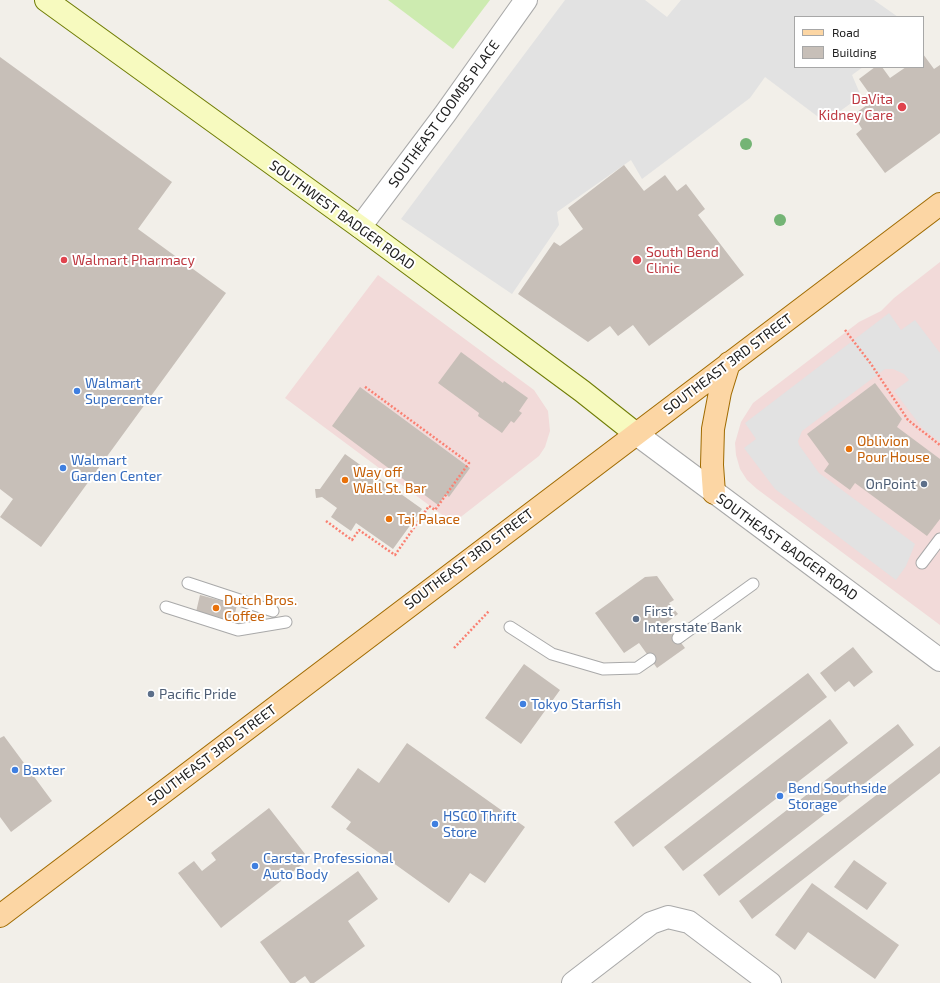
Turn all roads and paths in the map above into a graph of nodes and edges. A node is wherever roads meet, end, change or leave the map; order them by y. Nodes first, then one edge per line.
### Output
1 (46, 0) edge
2 (526, 0) edge
3 (940, 204) edge
4 (360, 227) junction
5 (845, 330) dead end
6 (729, 363) junction
7 (364, 386) dead end
8 (635, 433) junction
9 (940, 445) edge
10 (714, 493) junction
11 (326, 521) dead end
12 (940, 539) edge
13 (922, 563) dead end
14 (188, 583) dead end
15 (753, 584) dead end
16 (166, 607) dead end
17 (273, 611) dead end
18 (489, 611) dead end
19 (286, 622) dead end
20 (510, 627) dead end
21 (678, 638) dead end
22 (454, 648) dead end
23 (650, 659) dead end
24 (940, 660) edge
25 (0, 916) edge
26 (573, 983) edge
27 (770, 983) edge

1 - 4 street, SOUTHWEST BADGER ROAD
2 - 4 street, SOUTHEAST COOMBS PLACE
3 - 6 main road, SOUTHEAST 3RD STREET
4 - 8 street, SOUTHWEST BADGER ROAD
5 - 9 path
6 - 8 main road, SOUTHEAST 3RD STREET
6 - 10 main road
7 - 11 path
8 - 10 street, SOUTHEAST BADGER ROAD
8 - 25 main road, SOUTHEAST 3RD STREET
10 - 24 street, SOUTHEAST BADGER ROAD
12 - 13 lane
14 - 17 lane
15 - 21 lane
16 - 19 lane
18 - 22 path
20 - 23 lane
26 - 27 street

